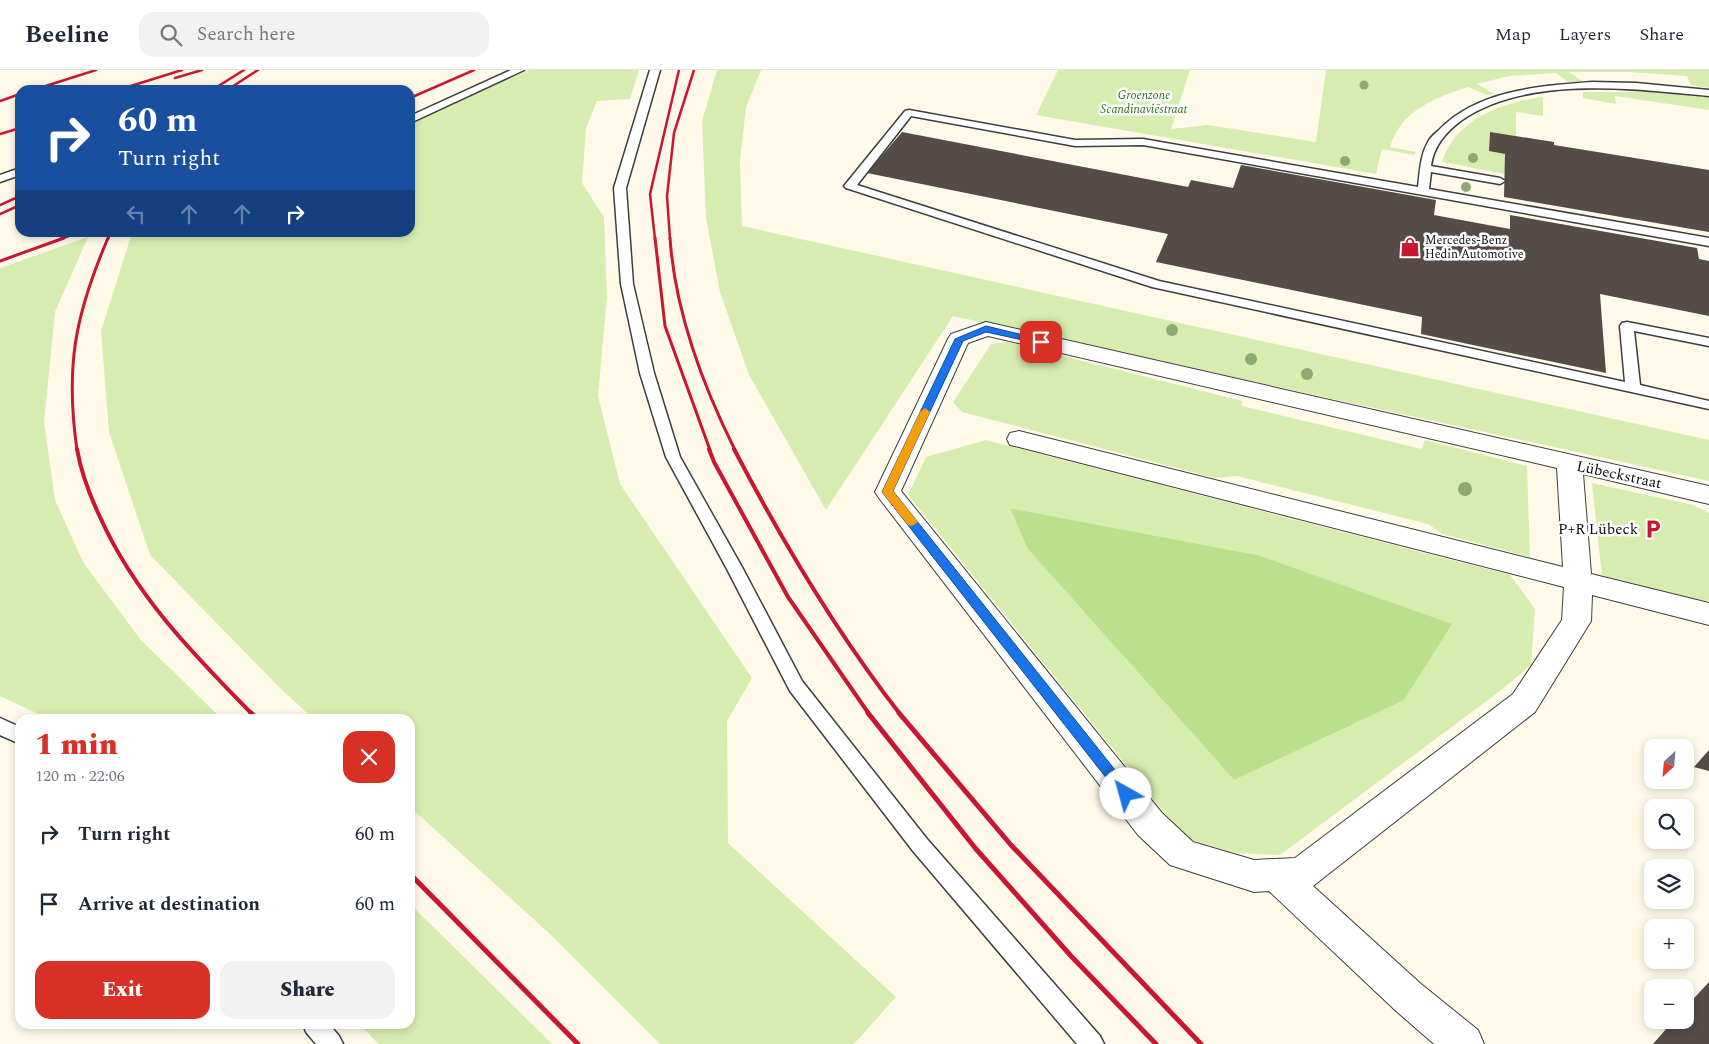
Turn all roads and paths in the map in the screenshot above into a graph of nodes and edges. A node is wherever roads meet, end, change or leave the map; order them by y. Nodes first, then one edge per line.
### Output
1 (519, 70) edge
2 (655, 70) edge
3 (1709, 93) edge
4 (415, 118) edge
5 (1426, 168) junction
6 (15, 173) edge
7 (0, 179) edge
8 (1500, 181) dead end
9 (1423, 191) junction
10 (1709, 242) edge
11 (1709, 342) edge
12 (1633, 390) junction
13 (1709, 405) edge
14 (1019, 439) dead end
15 (1569, 464) junction
16 (1709, 495) edge
17 (1578, 580) junction
18 (1709, 614) edge
19 (0, 726) edge
20 (15, 734) edge
21 (1277, 876) junction
22 (318, 1029) edge
23 (331, 1044) edge
24 (1092, 1044) edge
25 (1464, 1044) edge

1 - 4 lane
2 - 24 lane
3 - 5 lane
5 - 8 lane
5 - 9 lane
6 - 7 lane
9 - 10 lane
9 - 12 lane
11 - 12 lane
12 - 13 lane
14 - 17 street
15 - 16 street, Lübeckstraat
15 - 17 street, Lübeckstraat
15 - 21 street, Lübeckstraat
17 - 18 street
17 - 21 street, Lübeckstraat
19 - 20 lane
21 - 25 street
22 - 23 lane

